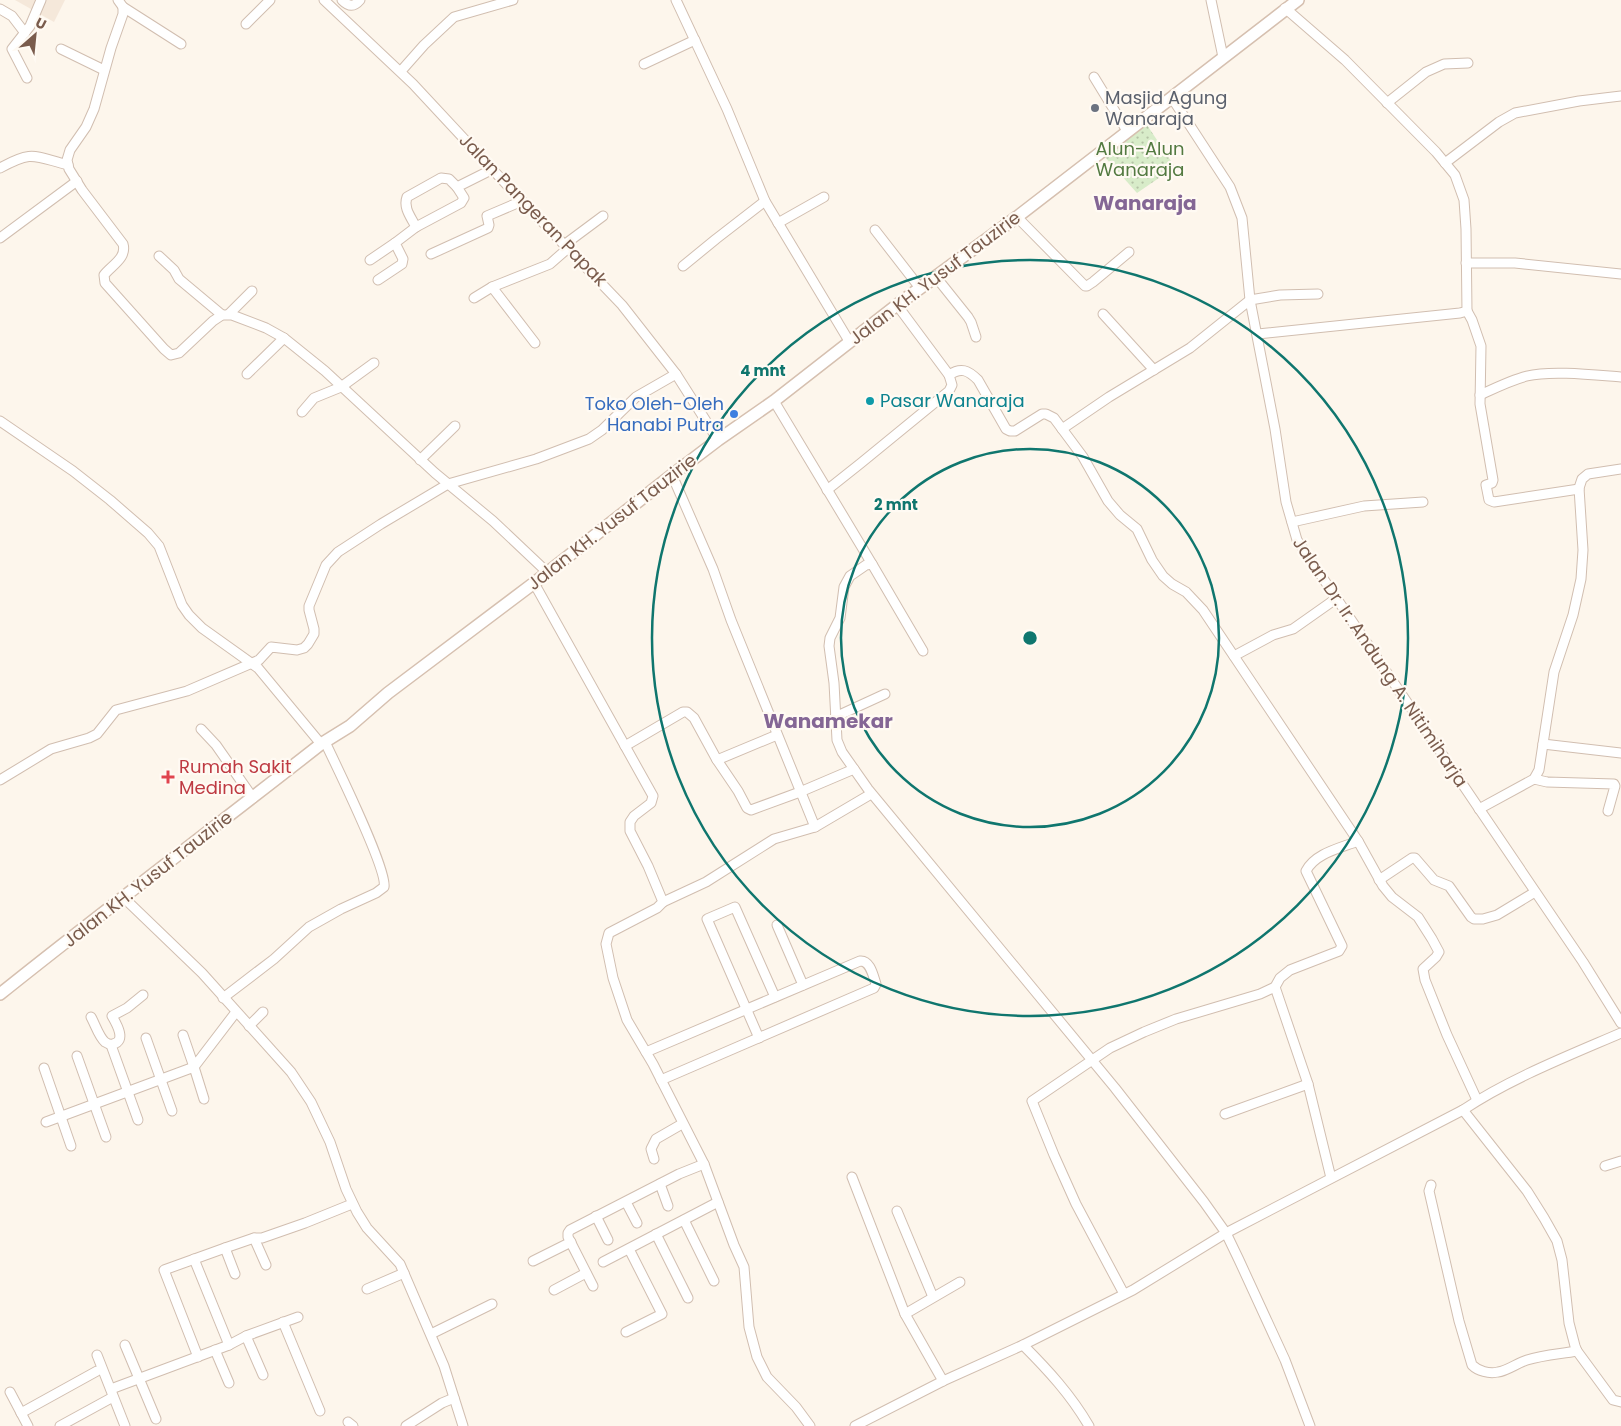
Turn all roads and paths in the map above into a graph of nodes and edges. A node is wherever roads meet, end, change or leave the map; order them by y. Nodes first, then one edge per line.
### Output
1 (41, 0) edge
2 (270, 0) edge
3 (324, 0) edge
4 (342, 0) edge
5 (360, 0) edge
6 (513, 0) edge
7 (676, 0) edge
8 (1211, 0) edge
9 (1298, 0) edge
10 (121, 3) edge
11 (1286, 8) junction
12 (0, 9) edge
13 (246, 24) dead end
14 (25, 33) junction
15 (694, 40) junction
16 (181, 44) dead end
17 (61, 49) dead end
18 (1223, 57) junction
19 (1468, 63) dead end
20 (644, 64) dead end
21 (104, 70) junction
22 (400, 71) junction
23 (1094, 77) dead end
24 (27, 78) dead end
25 (1621, 96) edge
26 (1172, 98) junction
27 (1387, 103) junction
28 (1127, 131) junction
29 (1445, 163) junction
30 (68, 165) junction
31 (0, 168) edge
32 (492, 169) junction
33 (77, 181) junction
34 (457, 186) junction
35 (824, 197) dead end
36 (522, 201) junction
37 (765, 201) junction
38 (603, 216) dead end
39 (1017, 217) junction
40 (778, 223) junction
41 (416, 227) junction
42 (875, 230) dead end
43 (0, 238) edge
44 (395, 243) junction
45 (566, 247) junction
46 (1129, 252) dead end
47 (431, 254) dead end
48 (159, 256) dead end
49 (370, 260) dead end
50 (1466, 263) junction
51 (683, 266) dead end
52 (1621, 274) edge
53 (936, 277) junction
54 (378, 280) dead end
55 (492, 288) junction
56 (920, 288) junction
57 (252, 291) dead end
58 (1318, 294) dead end
59 (474, 298) dead end
60 (1250, 300) junction
61 (897, 304) junction
62 (1467, 311) junction
63 (225, 314) junction
64 (1103, 314) dead end
65 (1258, 334) junction
66 (976, 337) dead end
67 (284, 338) junction
68 (850, 341) junction
69 (535, 343) dead end
70 (374, 363) dead end
71 (1154, 370) junction
72 (247, 374) dead end
73 (676, 374) junction
74 (950, 375) junction
75 (1621, 377) edge
76 (341, 387) junction
77 (1480, 395) junction
78 (774, 401) junction
79 (302, 412) dead end
80 (0, 421) edge
81 (455, 426) dead end
82 (1062, 429) junction
83 (718, 440) junction
84 (420, 460) junction
85 (1621, 469) edge
86 (672, 475) junction
87 (448, 484) junction
88 (1579, 489) junction
89 (827, 490) junction
90 (1423, 502) dead end
91 (1292, 522) junction
92 (872, 564) junction
93 (548, 572) junction
94 (534, 583) junction
95 (1337, 598) junction
96 (923, 651) dead end
97 (1234, 656) junction
98 (252, 664) junction
99 (885, 694) dead end
100 (835, 717) junction
101 (201, 729) dead end
102 (777, 735) junction
103 (323, 743) junction
104 (1543, 744) junction
105 (625, 746) junction
106 (1621, 753) edge
107 (716, 760) junction
108 (854, 768) junction
109 (1534, 779) junction
110 (0, 780) edge
111 (800, 792) junction
112 (871, 794) junction
113 (253, 798) junction
114 (1479, 810) junction
115 (1608, 811) dead end
116 (814, 826) junction
117 (1358, 841) junction
118 (1379, 880) junction
119 (1535, 892) junction
120 (123, 897) junction
121 (663, 902) junction
122 (777, 925) dead end
123 (803, 985) junction
124 (1275, 987) junction
125 (0, 994) edge
126 (143, 995) dead end
127 (775, 997) junction
128 (224, 998) junction
129 (747, 1009) junction
130 (236, 1012) junction
131 (263, 1012) dead end
132 (92, 1017) dead end
133 (1621, 1023) edge
134 (249, 1026) junction
135 (1621, 1034) edge
136 (184, 1035) dead end
137 (146, 1038) dead end
138 (759, 1038) junction
139 (111, 1045) junction
140 (646, 1052) junction
141 (77, 1056) dead end
142 (1092, 1062) junction
143 (194, 1067) junction
144 (44, 1068) dead end
145 (161, 1080) junction
146 (660, 1080) junction
147 (1308, 1084) junction
148 (128, 1092) junction
149 (204, 1099) dead end
150 (1477, 1100) junction
151 (94, 1104) junction
152 (1463, 1110) junction
153 (172, 1111) dead end
154 (1225, 1114) dead end
155 (61, 1117) junction
156 (138, 1120) dead end
157 (46, 1122) dead end
158 (682, 1124) junction
159 (106, 1137) dead end
160 (71, 1146) dead end
161 (654, 1159) dead end
162 (1621, 1161) edge
163 (704, 1164) junction
164 (1605, 1166) dead end
165 (852, 1177) dead end
166 (1332, 1178) junction
167 (660, 1184) junction
168 (1431, 1185) dead end
169 (626, 1202) junction
170 (718, 1202) junction
171 (352, 1204) junction
172 (668, 1206) dead end
173 (897, 1211) dead end
174 (596, 1216) junction
175 (684, 1220) junction
176 (637, 1223) dead end
177 (1226, 1233) junction
178 (656, 1234) junction
179 (254, 1238) junction
180 (608, 1240) dead end
181 (571, 1242) junction
182 (224, 1248) junction
183 (629, 1249) junction
184 (194, 1259) junction
185 (533, 1261) dead end
186 (603, 1262) dead end
187 (266, 1265) dead end
188 (404, 1273) junction
189 (586, 1273) junction
190 (235, 1274) dead end
191 (714, 1281) dead end
192 (960, 1282) dead end
193 (593, 1286) dead end
194 (368, 1290) dead end
195 (554, 1290) dead end
196 (1124, 1294) junction
197 (934, 1297) junction
198 (688, 1298) dead end
199 (492, 1304) dead end
200 (905, 1314) junction
201 (298, 1317) dead end
202 (283, 1322) junction
203 (626, 1332) dead end
204 (431, 1334) junction
205 (246, 1336) junction
206 (229, 1344) junction
207 (125, 1345) dead end
208 (1023, 1345) junction
209 (215, 1350) junction
210 (1577, 1351) junction
211 (97, 1355) dead end
212 (198, 1356) junction
213 (97, 1371) dead end
214 (263, 1376) dead end
215 (139, 1378) junction
216 (943, 1381) junction
217 (229, 1383) dead end
218 (10, 1392) dead end
219 (112, 1393) junction
220 (454, 1398) junction
221 (1621, 1402) edge
222 (320, 1411) dead end
223 (21, 1413) junction
224 (156, 1419) dead end
225 (28, 1426) edge
226 (60, 1426) edge
227 (125, 1426) edge
228 (406, 1426) edge
229 (463, 1426) edge
230 (810, 1426) edge
231 (855, 1426) edge
232 (1089, 1426) edge
233 (1310, 1426) edge

1 - 14 street
2 - 13 street
3 - 22 street, Jalan Pangeran Papak
4 - 5 street
6 - 22 street
7 - 15 street
8 - 18 street
9 - 11 main road, Jalan KH. Yusuf Tauzirie
10 - 16 street
10 - 21 street
11 - 18 main road, Jalan KH. Yusuf Tauzirie
11 - 27 street
12 - 14 street
14 - 24 street
15 - 20 street
15 - 37 street
17 - 21 street
18 - 26 main road, Jalan KH. Yusuf Tauzirie
19 - 27 street
21 - 30 street
22 - 32 street, Jalan Pangeran Papak
23 - 28 street
25 - 29 street
26 - 28 main road, Jalan KH. Yusuf Tauzirie
26 - 60 street, Jalan Dr. Ir. Andung A. Nitimiharja
27 - 29 street
28 - 39 main road, Jalan KH. Yusuf Tauzirie
29 - 50 street
30 - 31 street
30 - 33 street
32 - 34 street
32 - 36 street, Jalan Pangeran Papak
33 - 43 street
33 - 63 street
34 - 41 street
34 - 41 street
35 - 40 street
36 - 45 street, Jalan Pangeran Papak
36 - 47 street
37 - 40 street
37 - 51 street
38 - 45 street
39 - 46 street
39 - 53 main road, Jalan KH. Yusuf Tauzirie
40 - 68 street
41 - 44 street
42 - 56 street
44 - 49 street
44 - 54 street
45 - 55 street
45 - 73 street, Jalan Pangeran Papak
48 - 63 street
50 - 52 street
50 - 62 street
53 - 56 main road, Jalan KH. Yusuf Tauzirie
53 - 66 street
55 - 59 street
55 - 69 street
56 - 61 main road, Jalan KH. Yusuf Tauzirie
57 - 63 street
58 - 60 street
60 - 65 street, Jalan Dr. Ir. Andung A. Nitimiharja
60 - 71 street
61 - 68 main road, Jalan KH. Yusuf Tauzirie
61 - 74 street
62 - 65 street
62 - 77 street
63 - 67 street
64 - 71 street
65 - 91 street, Jalan Dr. Ir. Andung A. Nitimiharja
67 - 72 street
67 - 76 street
68 - 78 main road, Jalan KH. Yusuf Tauzirie
70 - 76 street
71 - 82 street
73 - 83 street, Jalan Pangeran Papak
73 - 87 street
74 - 82 street
74 - 89 street
75 - 77 street
76 - 79 street
76 - 84 street
77 - 88 street
78 - 83 main road, Jalan KH. Yusuf Tauzirie
78 - 89 street
80 - 98 street
81 - 84 street
82 - 97 street
83 - 86 main road, Jalan KH. Yusuf Tauzirie
84 - 87 street
85 - 88 street
86 - 93 main road, Jalan KH. Yusuf Tauzirie
86 - 102 street
87 - 93 street
87 - 98 street
88 - 104 street
89 - 92 street
90 - 91 street
91 - 95 street, Jalan Dr. Ir. Andung A. Nitimiharja
92 - 96 street
92 - 100 street
93 - 94 main road, Jalan KH. Yusuf Tauzirie
94 - 103 main road, Jalan KH. Yusuf Tauzirie
94 - 105 street
95 - 97 street
95 - 114 street, Jalan Dr. Ir. Andung A. Nitimiharja
97 - 117 street
98 - 103 street
98 - 110 street
99 - 100 street
100 - 108 street
101 - 113 street
102 - 107 street
102 - 111 street
103 - 113 main road, Jalan KH. Yusuf Tauzirie
103 - 128 street
104 - 106 street
104 - 109 street
105 - 107 street
105 - 121 street
107 - 111 street
108 - 111 street
108 - 112 street
109 - 114 street
109 - 115 street
111 - 116 street
112 - 116 street
112 - 142 street
113 - 120 main road, Jalan KH. Yusuf Tauzirie
114 - 119 street, Jalan Dr. Ir. Andung A. Nitimiharja
116 - 121 street
117 - 118 street
117 - 124 street
118 - 119 street
118 - 150 street
119 - 133 street, Jalan Dr. Ir. Andung A. Nitimiharja
120 - 125 main road, Jalan KH. Yusuf Tauzirie
120 - 128 street
121 - 140 street
122 - 123 street
123 - 127 street
123 - 138 street
124 - 142 street
124 - 147 street
126 - 139 street
127 - 129 street
127 - 129 street
128 - 130 street
129 - 138 street
129 - 140 street
130 - 134 street
130 - 143 street
131 - 134 street
132 - 139 street
134 - 171 street
135 - 150 street
136 - 143 street
137 - 145 street
138 - 146 street
139 - 148 street
140 - 146 street
141 - 151 street
142 - 177 street
142 - 196 street
143 - 145 street
143 - 149 street
144 - 155 street
145 - 148 street
145 - 153 street
146 - 158 street
147 - 154 street
147 - 166 street
148 - 151 street
148 - 156 street
150 - 152 street
151 - 155 street
151 - 159 street
152 - 166 street
152 - 210 street
155 - 157 street
155 - 160 street
158 - 161 street
158 - 163 street
162 - 164 street
163 - 167 street
163 - 170 street
165 - 200 street
166 - 177 street
167 - 169 street
167 - 172 street
168 - 210 street
169 - 174 street
169 - 176 street
170 - 175 street
170 - 230 street
171 - 179 street
171 - 188 street
173 - 197 street
174 - 180 street
174 - 181 street
175 - 178 street
175 - 191 street
177 - 196 street
177 - 233 street
178 - 183 street
178 - 198 street
179 - 182 street
179 - 187 street
181 - 185 street
181 - 189 street
182 - 184 street
182 - 190 street
183 - 186 street
183 - 203 street
184 - 206 street
184 - 212 street
188 - 194 street
188 - 204 street
189 - 193 street
189 - 195 street
192 - 197 street
196 - 208 street
197 - 200 street
199 - 204 street
200 - 216 street
201 - 202 street
202 - 205 street
202 - 222 street
204 - 220 street
205 - 206 street
205 - 214 street
206 - 209 street
207 - 215 street
208 - 216 street
208 - 232 street
209 - 212 street
209 - 217 street
210 - 221 street
211 - 219 street
212 - 215 street
213 - 223 street
215 - 219 street
215 - 224 street
216 - 231 street
218 - 223 street
219 - 226 street
219 - 227 street
220 - 228 street
220 - 229 street
223 - 225 street

